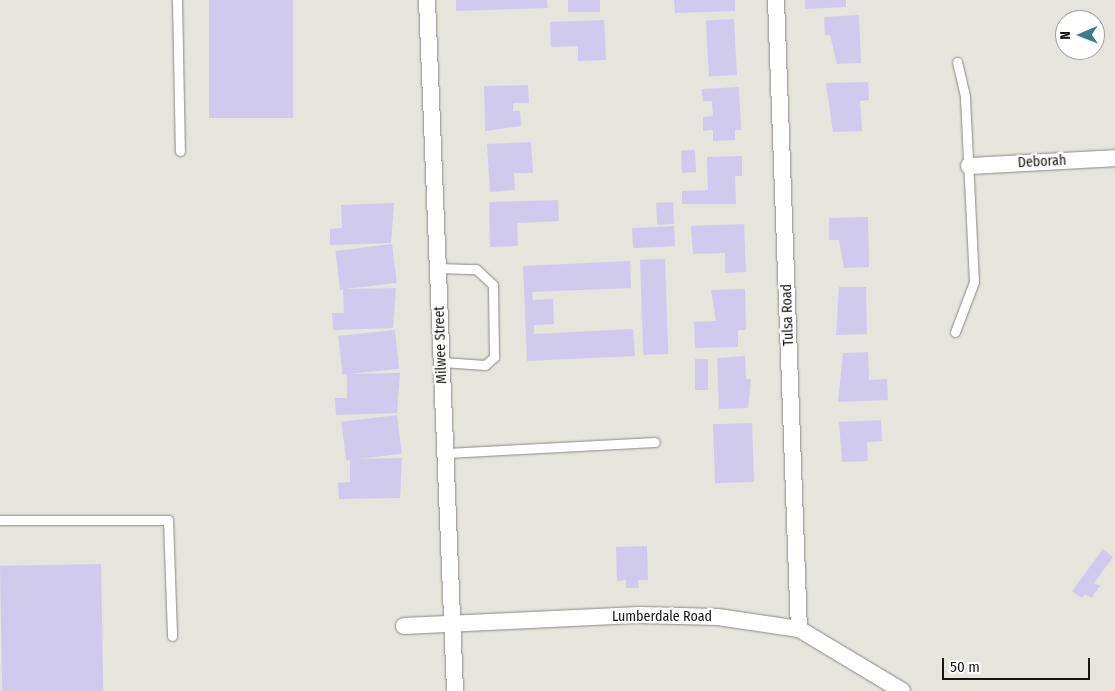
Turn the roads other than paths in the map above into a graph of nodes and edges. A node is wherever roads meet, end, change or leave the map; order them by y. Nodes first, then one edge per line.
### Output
1 (177, 0) edge
2 (427, 0) edge
3 (776, 0) edge
4 (957, 62) dead end
5 (180, 151) dead end
6 (1115, 158) edge
7 (969, 166) junction
8 (438, 268) junction
9 (955, 332) dead end
10 (442, 362) junction
11 (655, 442) dead end
12 (446, 453) junction
13 (0, 520) edge
14 (404, 626) dead end
15 (453, 626) junction
16 (799, 629) junction
17 (172, 636) dead end
18 (455, 691) edge
19 (902, 691) edge

1 - 5 lane
2 - 8 street, Milwee Street
3 - 16 street, Tulsa Road
4 - 7 lane
6 - 7 street, Deborah
7 - 9 lane
8 - 10 street, Milwee Street
8 - 10 lane
10 - 12 street, Milwee Street
11 - 12 lane
12 - 15 street, Milwee Street
13 - 17 lane
14 - 15 street, Lumberdale Road
15 - 16 street, Lumberdale Road
15 - 18 street, Milwee Street
16 - 19 street, Lumberdale Road

